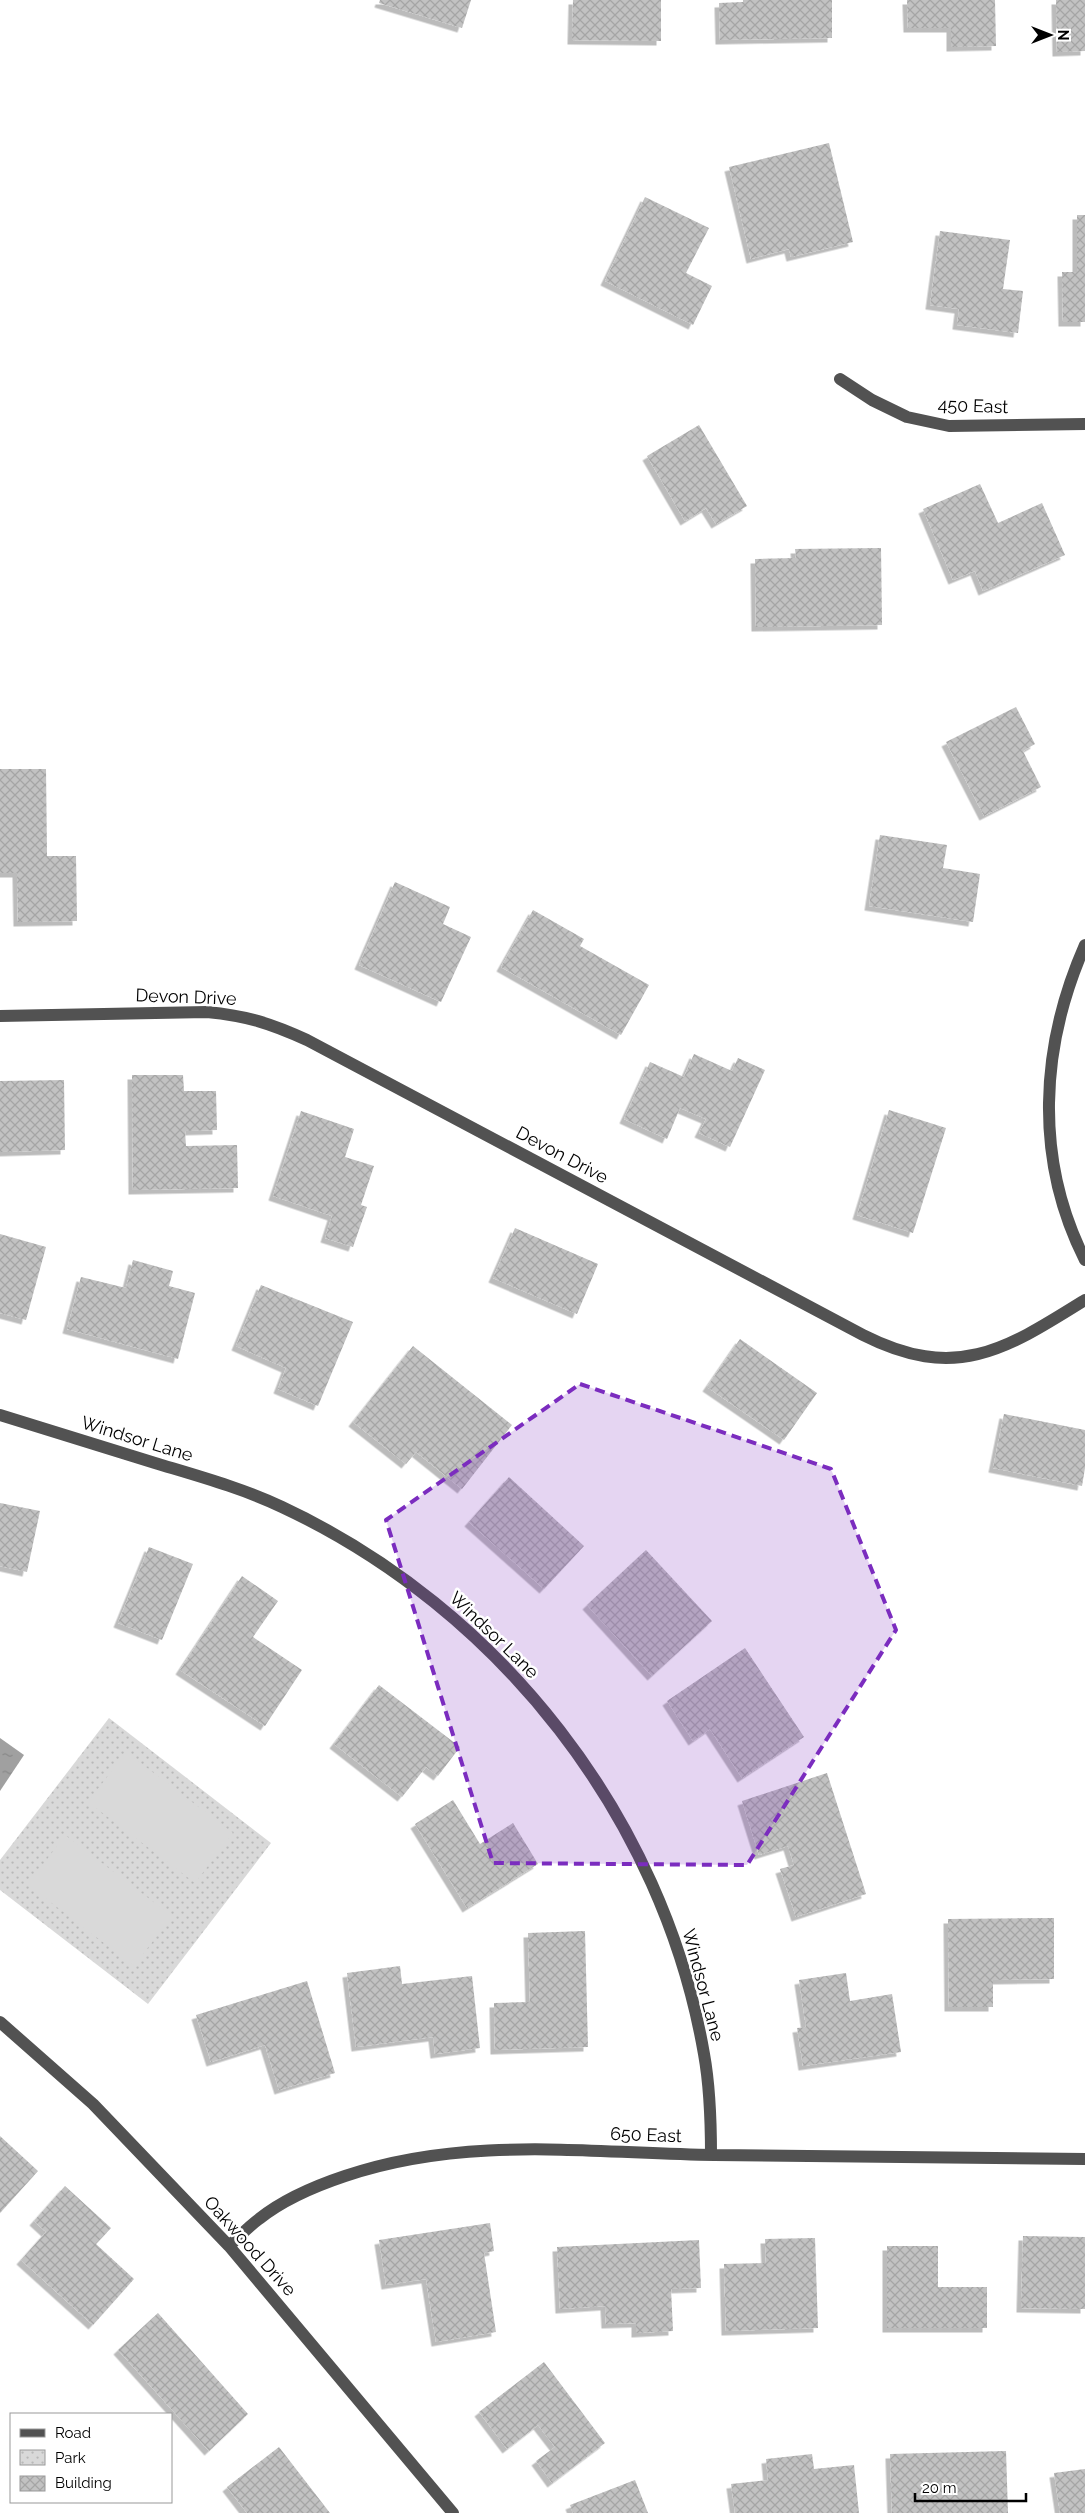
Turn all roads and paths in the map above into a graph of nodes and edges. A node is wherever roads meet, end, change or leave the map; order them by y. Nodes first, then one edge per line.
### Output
1 (840, 379) dead end
2 (1085, 424) edge
3 (1085, 945) edge
4 (0, 1016) edge
5 (1085, 1260) edge
6 (1085, 1300) edge
7 (0, 1415) edge
8 (0, 2022) edge
9 (711, 2155) junction
10 (1085, 2159) edge
11 (229, 2246) junction
12 (453, 2513) edge

1 - 2 street, 450 East
3 - 5 street
4 - 6 street, Devon Drive
7 - 9 street, Windsor Lane
8 - 11 street, Oakwood Drive
9 - 10 street, 650 East
9 - 11 street, 650 East
11 - 12 street, Oakwood Drive

